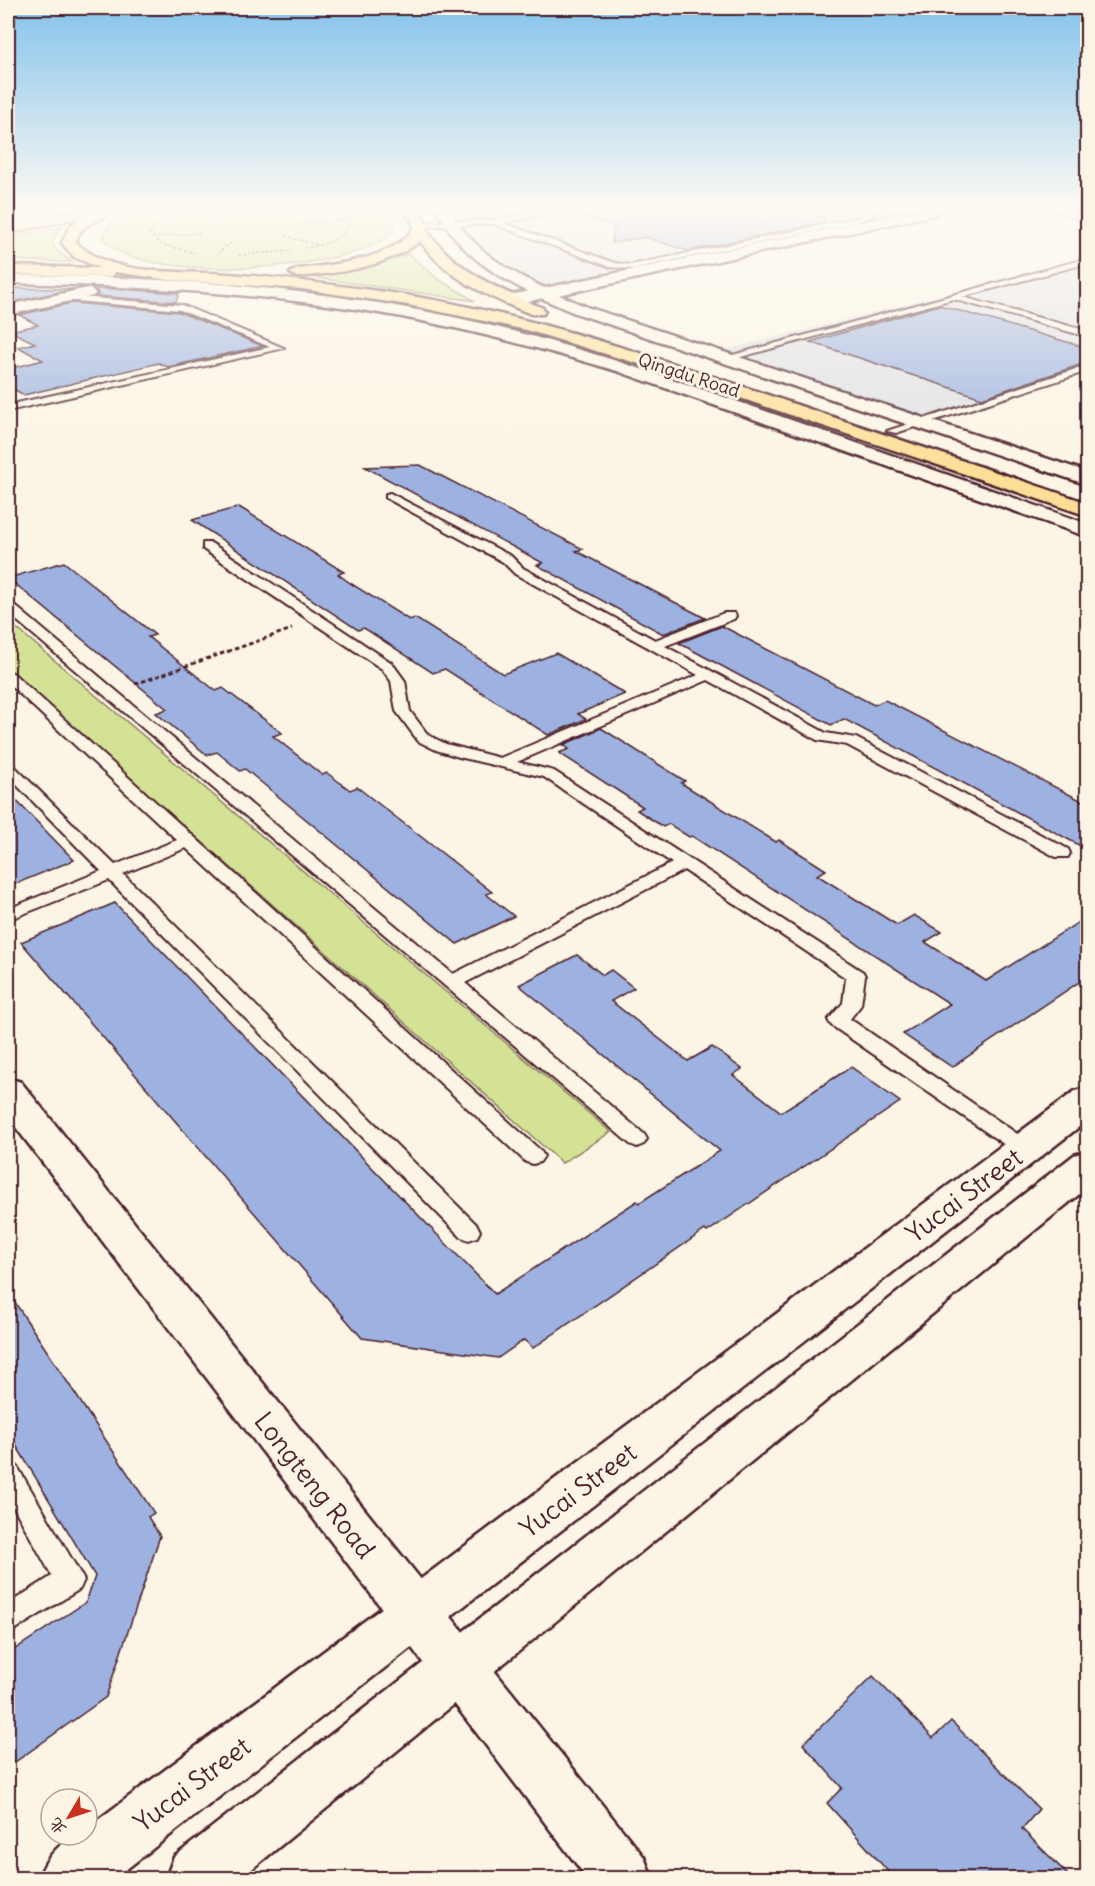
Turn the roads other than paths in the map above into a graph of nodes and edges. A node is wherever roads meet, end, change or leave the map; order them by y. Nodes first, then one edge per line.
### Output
1 (62, 299) edge
2 (79, 299) edge
3 (313, 299) edge
4 (401, 299) edge
5 (516, 299) edge
6 (555, 299) edge
7 (946, 299) edge
8 (961, 299) edge
9 (511, 300) joint
10 (8, 310) edge
11 (1088, 334) edge
12 (723, 359) junction
13 (1088, 368) edge
14 (8, 408) edge
15 (917, 423) junction
16 (892, 431) junction
17 (1088, 479) edge
18 (390, 496) dead end
19 (1088, 496) edge
20 (1088, 510) edge
21 (1088, 531) edge
22 (207, 546) dead end
23 (8, 607) edge
24 (729, 616) dead end
25 (655, 645) junction
26 (709, 675) junction
27 (8, 676) edge
28 (504, 762) junction
29 (8, 768) edge
30 (188, 841) junction
31 (1062, 853) dead end
32 (685, 863) junction
33 (112, 873) junction
34 (8, 915) edge
35 (452, 982) junction
36 (8, 1091) edge
37 (1088, 1100) edge
38 (637, 1139) dead end
39 (1025, 1149) junction
40 (533, 1156) dead end
41 (1088, 1165) edge
42 (469, 1231) dead end
43 (8, 1474) edge
44 (416, 1613) junction
45 (8, 1620) edge
46 (458, 1668) junction
47 (68, 1878) edge
48 (195, 1878) edge
49 (623, 1878) edge

1 - 10 street
2 - 14 lane
3 - 21 street
4 - 20 highway, Qingdu Road
5 - 9 street
6 - 12 street
7 - 12 lane
8 - 11 lane
9 - 16 highway, Qingdu Road
12 - 15 street
13 - 15 lane
15 - 16 lane
15 - 17 street
16 - 19 highway, Qingdu Road
18 - 25 lane
22 - 28 lane
23 - 35 lane
24 - 25 lane
25 - 26 lane
26 - 28 lane
26 - 31 lane
27 - 30 lane
28 - 32 lane
29 - 33 lane
30 - 33 lane
30 - 40 lane
32 - 35 lane
32 - 39 lane
33 - 34 lane
33 - 42 lane
35 - 38 lane
36 - 44 street, Longteng Road
37 - 39 street, Yucai Street
39 - 44 street, Yucai Street
41 - 46 street
43 - 45 lane
44 - 46 street, Longteng Road
44 - 47 street, Yucai Street
46 - 48 street
46 - 49 street, Longteng Road

